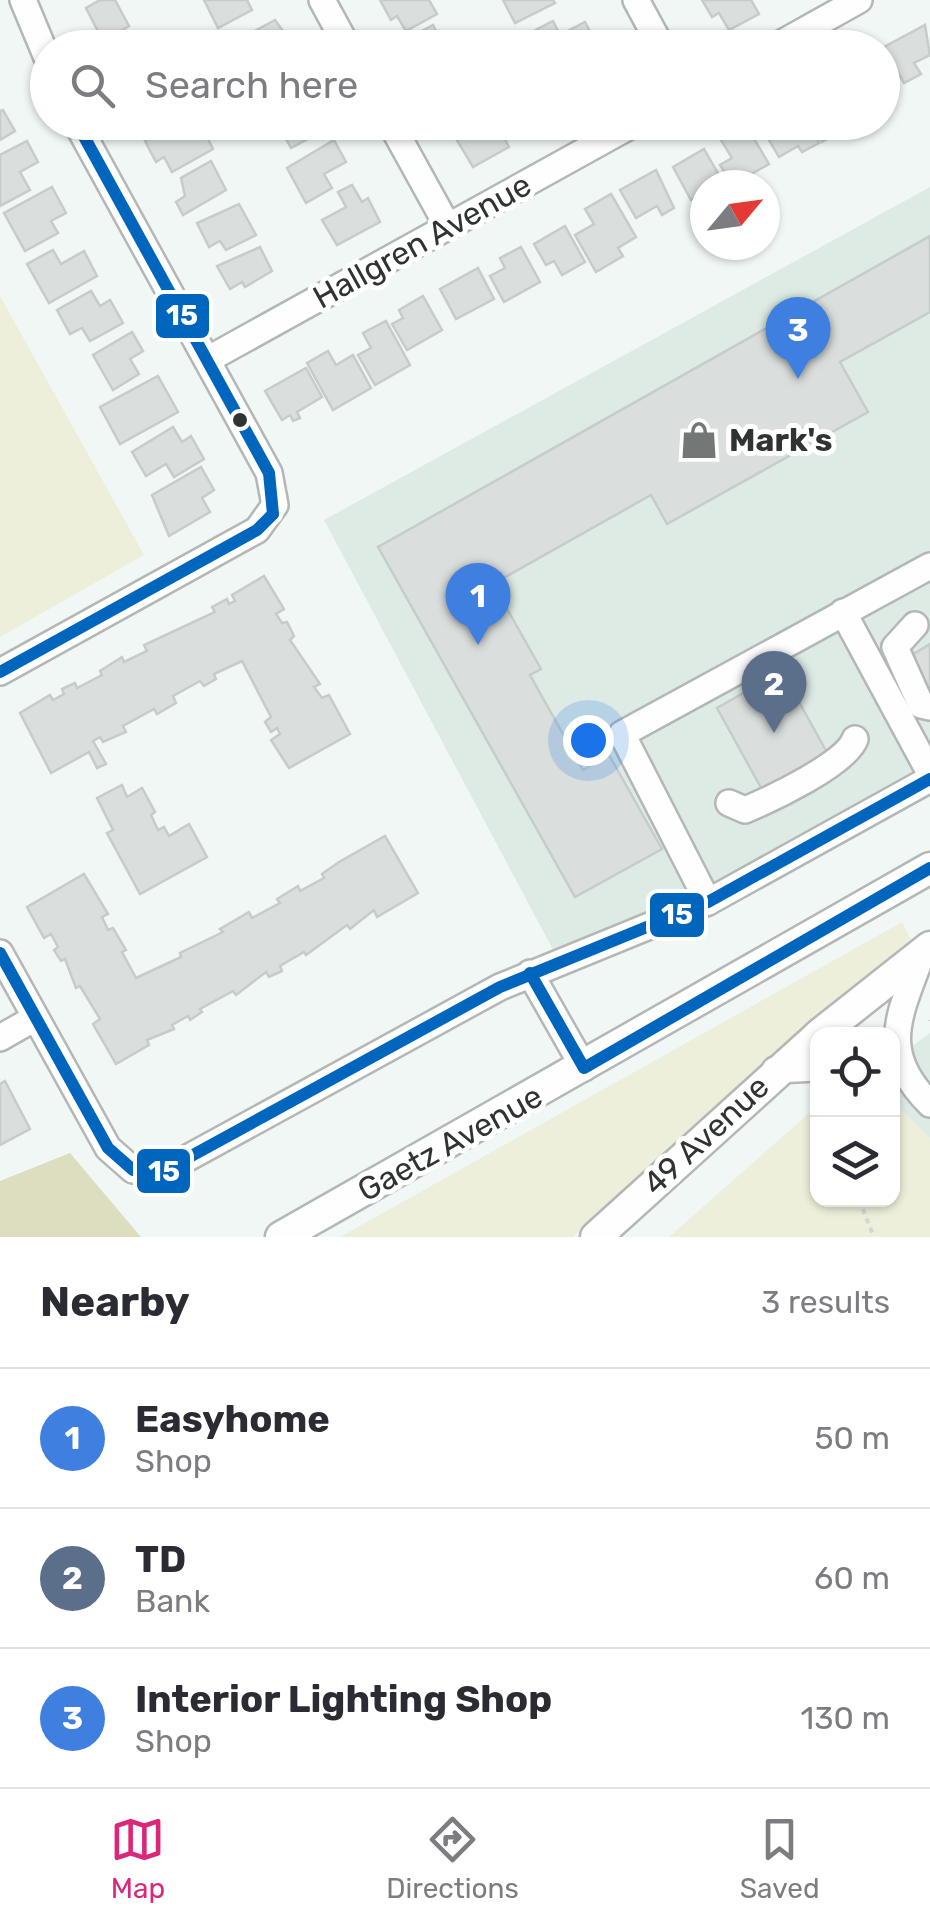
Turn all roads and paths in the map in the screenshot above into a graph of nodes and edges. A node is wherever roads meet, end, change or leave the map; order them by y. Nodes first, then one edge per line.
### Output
1 (23, 0) edge
2 (322, 0) edge
3 (636, 0) edge
4 (860, 0) edge
5 (36, 30) edge
6 (338, 30) edge
7 (652, 30) edge
8 (806, 30) edge
9 (86, 140) edge
10 (400, 140) edge
11 (605, 140) edge
12 (448, 227) junction
13 (207, 360) junction
14 (930, 566) edge
15 (843, 612) junction
16 (915, 625) dead end
17 (0, 672) edge
18 (930, 707) edge
19 (855, 739) dead end
20 (930, 776) edge
21 (729, 803) dead end
22 (930, 868) edge
23 (708, 902) junction
24 (926, 950) edge
25 (0, 953) edge
26 (530, 973) junction
27 (36, 1018) junction
28 (830, 1027) edge
29 (0, 1038) edge
30 (810, 1043) edge
31 (584, 1068) junction
32 (810, 1068) edge
33 (775, 1070) junction
34 (913, 1091) edge
35 (862, 1207) edge
36 (280, 1237) edge
37 (596, 1237) edge
38 (874, 1237) edge

1 - 5 street
2 - 6 street
3 - 7 street
4 - 8 street
9 - 13 street
10 - 12 street
11 - 12 street, Hallgren Avenue
12 - 13 street, Hallgren Avenue
13 - 17 street
14 - 15 street
15 - 20 street
15 - 23 street
16 - 18 street
19 - 21 street
20 - 23 street
22 - 31 main road, Gaetz Avenue
23 - 26 street
24 - 28 main road, 49 Avenue
24 - 34 street
25 - 27 street
26 - 27 street
26 - 31 street
27 - 29 street
30 - 33 main road, 49 Avenue
31 - 36 main road, Gaetz Avenue
32 - 33 street
33 - 37 main road, 49 Avenue
35 - 38 path

